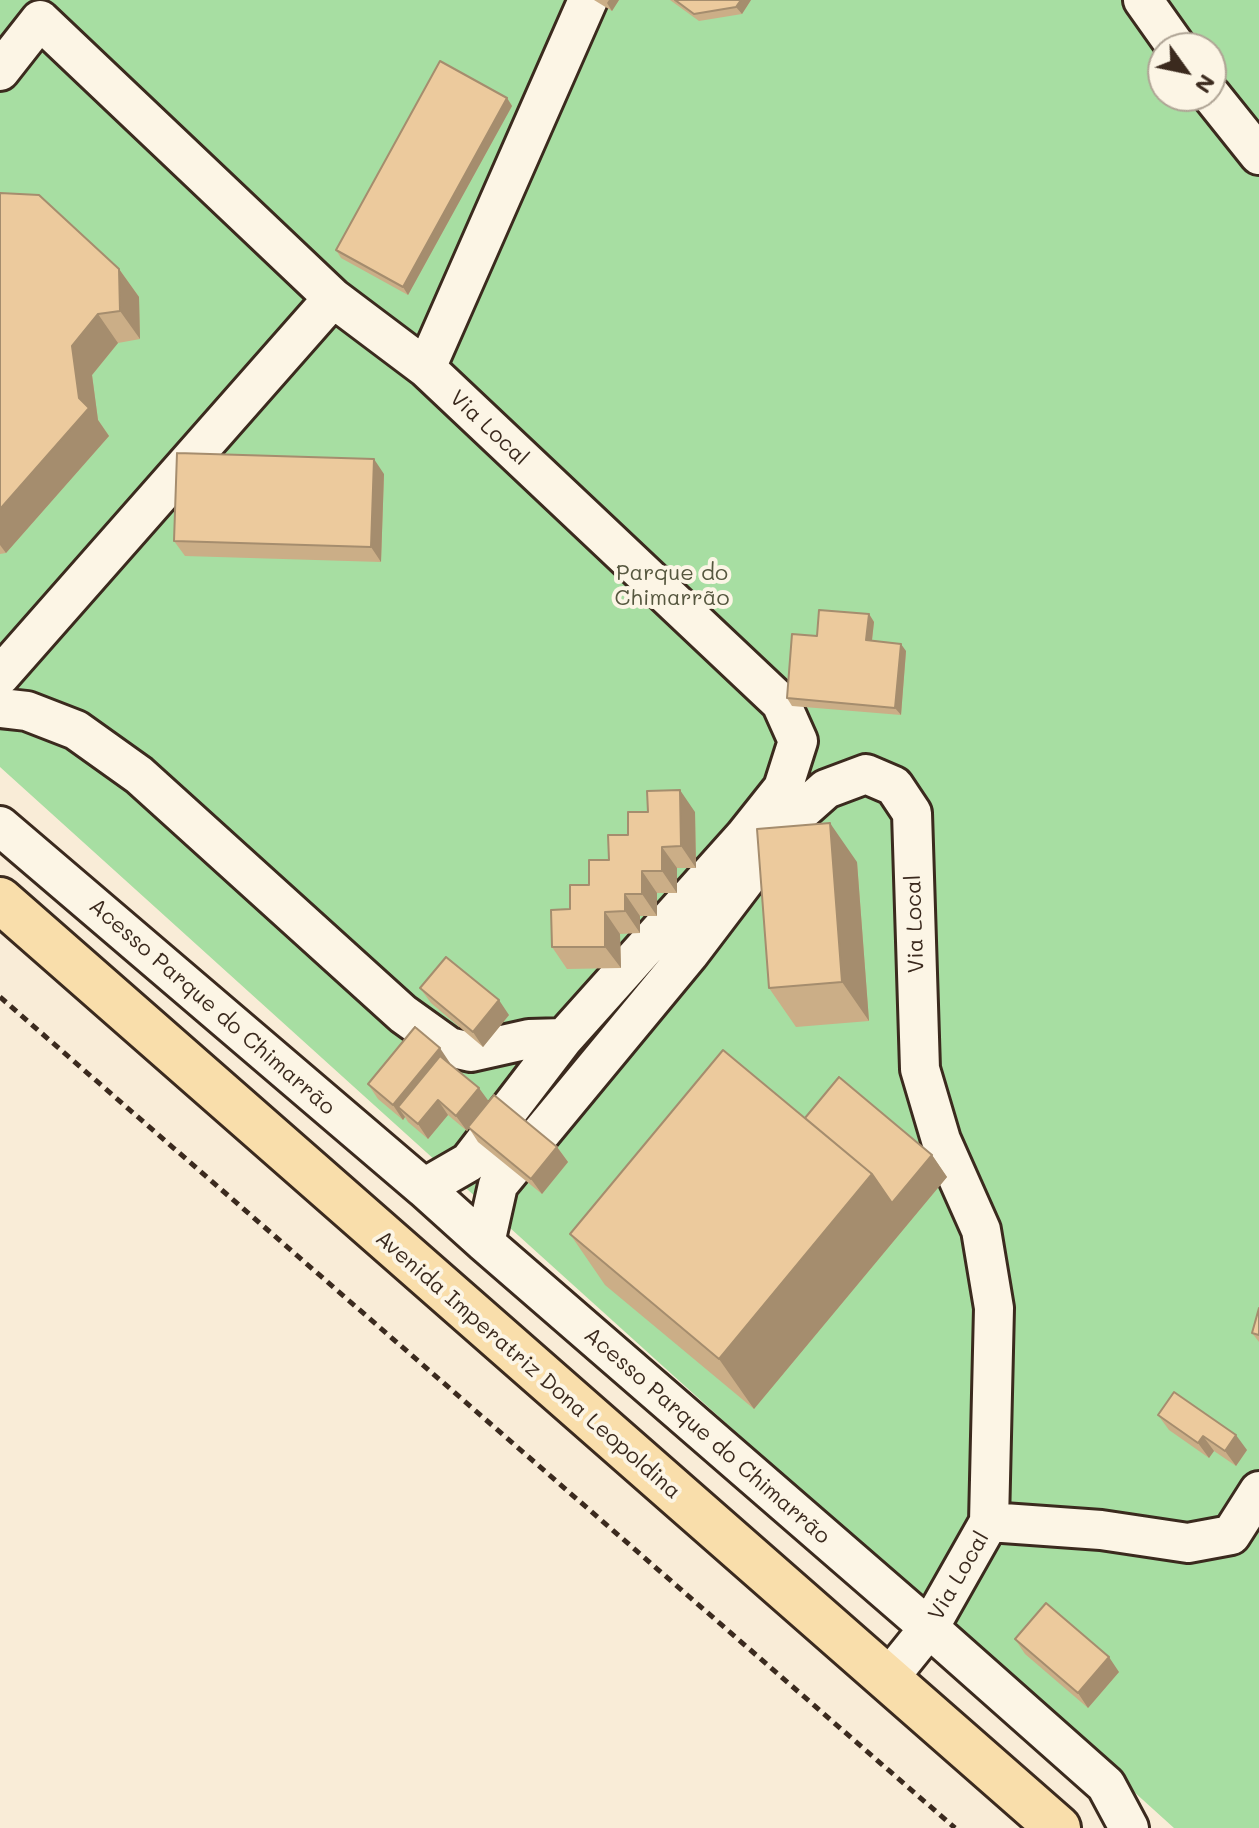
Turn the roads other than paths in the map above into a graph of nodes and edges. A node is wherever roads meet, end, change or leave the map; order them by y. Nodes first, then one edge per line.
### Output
1 (588, 0) edge
2 (1143, 0) edge
3 (29, 10) edge
4 (1166, 32) edge
5 (0, 71) edge
6 (1225, 112) edge
7 (1259, 155) edge
8 (333, 298) junction
9 (426, 368) junction
10 (0, 676) edge
11 (0, 708) edge
12 (0, 826) edge
13 (754, 846) junction
14 (0, 900) edge
15 (612, 987) junction
16 (640, 1014) junction
17 (564, 1038) junction
18 (469, 1162) junction
19 (498, 1185) junction
20 (424, 1188) junction
21 (485, 1243) junction
22 (1259, 1491) edge
23 (989, 1522) junction
24 (929, 1628) junction
25 (887, 1680) junction
26 (1058, 1828) edge
27 (1129, 1828) edge

1 - 9 lane
2 - 4 lane
3 - 5 lane
3 - 8 lane
6 - 7 lane
8 - 9 lane, Via Local
8 - 10 lane
9 - 13 lane, Via Local
11 - 17 lane
12 - 20 lane, Acesso Parque do Chimarrão
13 - 15 lane, Via Local
13 - 16 lane, Via Local
13 - 23 lane, Via Local
14 - 25 main road, Avenida Imperatriz Dona Leopoldina
15 - 16 lane
15 - 17 lane, Via Local
16 - 19 lane, Via Local
17 - 18 lane, Via Local
18 - 19 lane
18 - 20 lane
19 - 21 lane
20 - 21 lane, Acesso Parque do Chimarrão
21 - 24 lane, Acesso Parque do Chimarrão
22 - 23 lane
23 - 24 lane, Via Local
24 - 25 lane
24 - 27 lane, Acesso Parque do Chimarrão
25 - 26 main road, Avenida Imperatriz Dona Leopoldina

